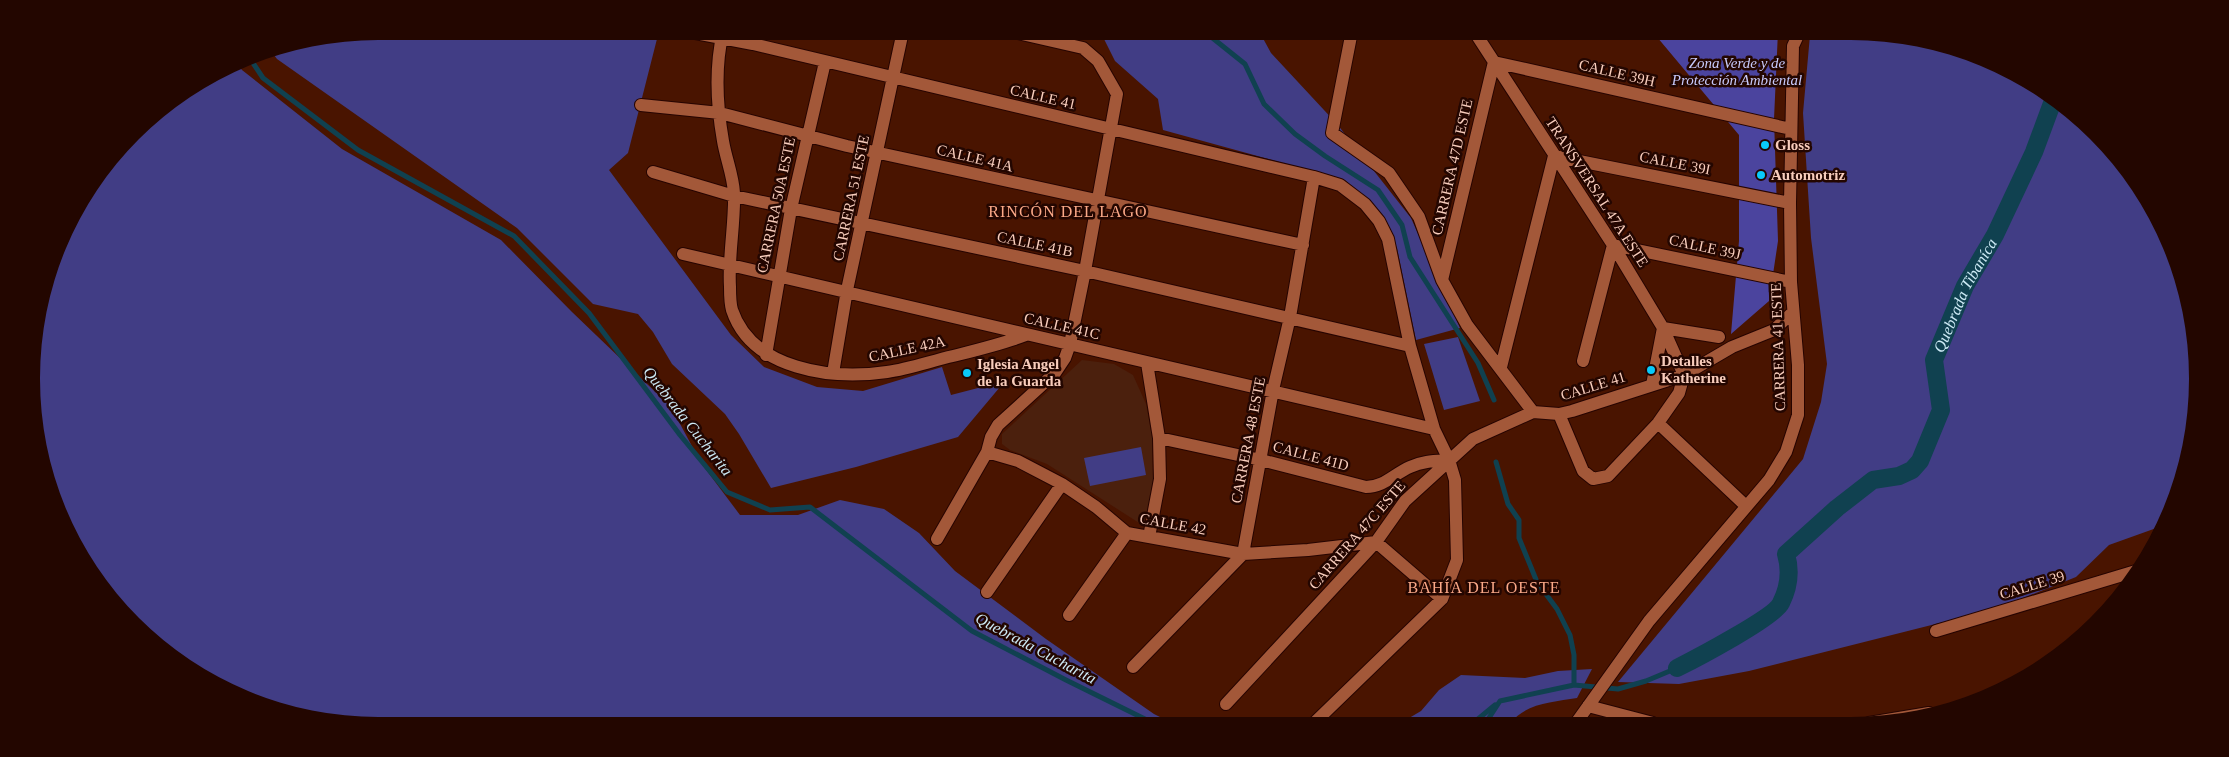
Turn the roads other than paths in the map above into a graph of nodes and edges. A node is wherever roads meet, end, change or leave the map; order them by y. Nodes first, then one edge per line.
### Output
1 (722, 40) edge
2 (742, 40) edge
3 (901, 40) edge
4 (1048, 40) edge
5 (1350, 40) edge
6 (1480, 40) edge
7 (1796, 40) edge
8 (825, 62) junction
9 (1494, 62) junction
10 (892, 78) junction
11 (640, 105) dead end
12 (720, 114) junction
13 (1791, 129) junction
14 (1110, 130) junction
15 (807, 136) junction
16 (877, 152) junction
17 (1554, 156) junction
18 (653, 172) dead end
19 (1314, 177) junction
20 (734, 196) junction
21 (1097, 202) junction
22 (1790, 203) junction
23 (791, 209) junction
24 (863, 224) junction
25 (1303, 245) junction
26 (1613, 245) junction
27 (683, 254) dead end
28 (728, 265) junction
29 (1085, 271) junction
30 (778, 275) junction
31 (1442, 280) junction
32 (1791, 282) junction
33 (847, 290) junction
34 (1793, 312) junction
35 (1290, 317) junction
36 (1663, 328) junction
37 (1026, 335) junction
38 (1719, 337) dead end
39 (1070, 344) junction
40 (1410, 346) junction
41 (766, 354) junction
42 (1583, 360) dead end
43 (1148, 363) junction
44 (1501, 367) junction
45 (834, 373) junction
46 (1684, 375) junction
47 (1652, 385) junction
48 (1273, 390) junction
49 (1532, 412) junction
50 (1559, 414) junction
51 (1658, 423) junction
52 (1434, 429) junction
53 (1159, 438) junction
54 (987, 452) junction
55 (1261, 460) junction
56 (1449, 460) junction
57 (1062, 484) junction
58 (1746, 506) junction
59 (1127, 533) junction
60 (1149, 536) junction
61 (937, 539) dead end
62 (1376, 542) junction
63 (1243, 554) junction
64 (2128, 572) edge
65 (987, 592) dead end
66 (1442, 600) junction
67 (1069, 615) dead end
68 (1936, 631) dead end
69 (1134, 667) dead end
70 (1591, 701) junction
71 (1226, 704) dead end
72 (1319, 717) edge
73 (1580, 717) edge
74 (1636, 717) edge

1 - 12 street
2 - 8 street, CALLE 41
3 - 10 street, CARRERA 51 ESTE
4 - 14 street
5 - 31 street
6 - 9 street, TRANSVERSAL 47A ESTE
7 - 13 street, CARRERA 41 ESTE
8 - 10 street, CALLE 41
8 - 15 street, CARRERA 50A ESTE
9 - 13 street, CALLE 39H
9 - 17 street, TRANSVERSAL 47A ESTE
9 - 31 street, CARRERA 47D ESTE
10 - 14 street, CALLE 41
10 - 16 street, CARRERA 51 ESTE
11 - 12 street, CALLE 41A
12 - 15 street, CALLE 41A
12 - 20 street
13 - 22 street, CARRERA 41 ESTE
14 - 19 street, CALLE 41
14 - 21 street
15 - 16 street, CALLE 41A
15 - 23 street, CARRERA 50A ESTE
16 - 21 street, CALLE 41A
16 - 24 street, CARRERA 51 ESTE
17 - 22 street, CALLE 39I
17 - 26 street, TRANSVERSAL 47A ESTE
17 - 44 street
18 - 20 street, CALLE 41B
19 - 25 street, CARRERA 48 ESTE
19 - 40 street, CALLE 41
20 - 23 street, CALLE 41B
20 - 28 street
21 - 25 street, CALLE 41A
21 - 29 street
22 - 32 street, CARRERA 41 ESTE
23 - 24 street, CALLE 41B
23 - 30 street, CARRERA 50A ESTE
24 - 29 street, CALLE 41B
24 - 33 street, CARRERA 51 ESTE
25 - 35 street, CARRERA 48 ESTE
26 - 32 street, CALLE 39J
26 - 36 street, TRANSVERSAL 47A ESTE
26 - 42 street
27 - 28 street, CALLE 41C
28 - 30 street, CALLE 41C
28 - 41 street
29 - 35 street, CALLE 41B
29 - 39 street
30 - 33 street, CALLE 41C
30 - 41 street, CARRERA 50A ESTE
31 - 44 street
32 - 34 street, CARRERA 41 ESTE
33 - 37 street, CALLE 41C
33 - 45 street, CARRERA 51 ESTE
34 - 46 street, CALLE 41
34 - 58 street, CARRERA 41 ESTE
35 - 40 street, CALLE 41B
35 - 48 street, CARRERA 48 ESTE
36 - 38 street
36 - 46 street, TRANSVERSAL 47A ESTE
36 - 47 street
37 - 39 street, CALLE 41C
37 - 45 street, CALLE 42A
39 - 43 street, CALLE 41C
39 - 54 street
40 - 52 street
41 - 45 street, CALLE 42A
43 - 48 street, CALLE 41C
43 - 53 street
44 - 49 street
46 - 47 street, CALLE 41
46 - 51 street
47 - 50 street, CALLE 41
48 - 52 street, CALLE 41C
48 - 55 street, CARRERA 48 ESTE
49 - 50 street, CALLE 41
49 - 56 street, CARRERA 47C ESTE
50 - 51 street
51 - 58 street
52 - 56 street
53 - 55 street, CALLE 41D
53 - 60 street
54 - 57 street, CALLE 42
54 - 61 street
55 - 56 street, CALLE 41D
55 - 63 street, CARRERA 48 ESTE
56 - 62 street, CARRERA 47C ESTE
56 - 66 street
57 - 59 street, CALLE 42
57 - 65 street
58 - 70 street, CARRERA 41 ESTE
59 - 60 street, CALLE 42
59 - 67 street
60 - 63 street, CALLE 42
62 - 63 street, CALLE 42
62 - 66 street
62 - 71 street, CARRERA 47C ESTE
63 - 69 street
64 - 68 street, CALLE 39
66 - 72 street
70 - 73 street, CARRERA 41 ESTE
70 - 74 street

